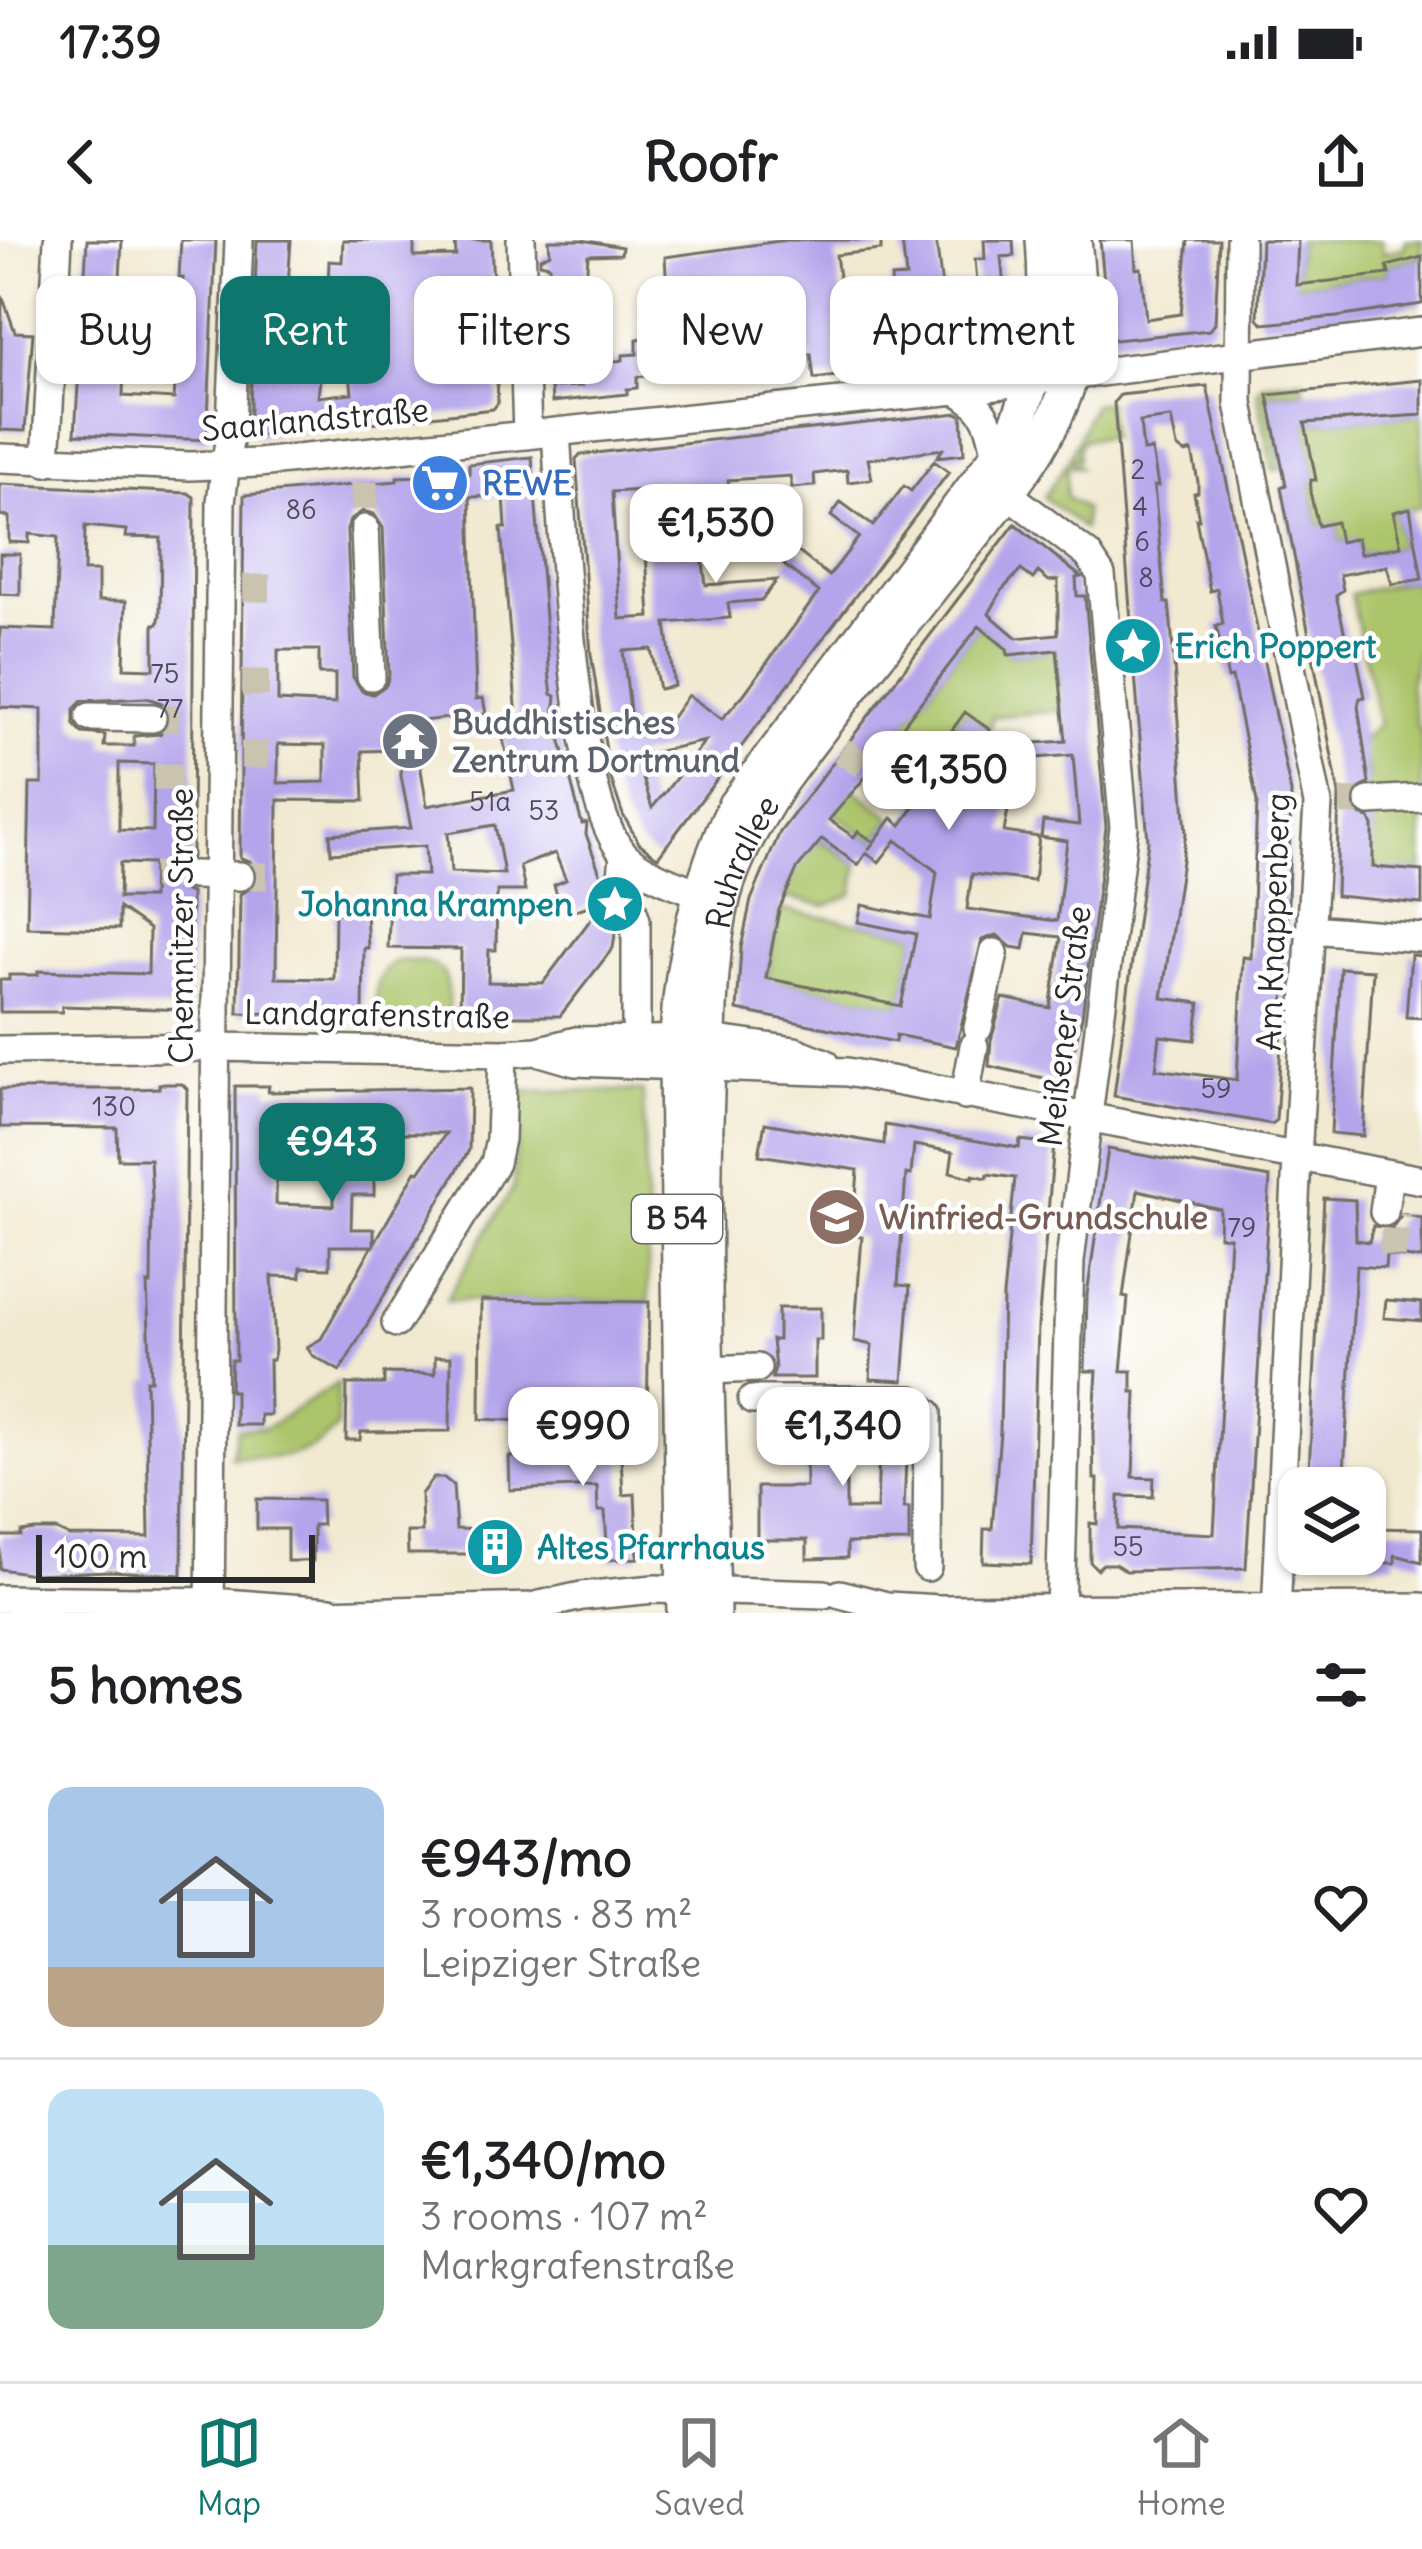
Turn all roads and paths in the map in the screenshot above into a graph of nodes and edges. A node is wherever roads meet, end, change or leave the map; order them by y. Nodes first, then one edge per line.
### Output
1 (58, 240) edge
2 (239, 240) edge
3 (521, 240) edge
4 (1043, 240) edge
5 (1074, 240) edge
6 (1240, 240) edge
7 (1046, 276) edge
8 (1076, 276) edge
9 (1422, 332) edge
10 (1238, 356) junction
11 (1118, 371) edge
12 (1004, 384) edge
13 (1034, 384) edge
14 (1067, 384) edge
15 (956, 390) junction
16 (542, 433) junction
17 (364, 452) junction
18 (0, 458) edge
19 (997, 458) junction
20 (46, 462) junction
21 (226, 465) junction
22 (364, 482) tunnel mouth
23 (1006, 493) junction
24 (364, 529) tunnel mouth
25 (370, 676) dead end
26 (90, 717) dead end
27 (152, 718) tunnel mouth
28 (1422, 798) edge
29 (1370, 801) tunnel mouth
30 (624, 855) junction
31 (699, 893) junction
32 (1311, 929) junction
33 (1422, 938) edge
34 (987, 961) dead end
35 (636, 1022) dead end
36 (216, 1047) junction
37 (0, 1050) edge
38 (503, 1052) junction
39 (692, 1053) junction
40 (964, 1096) junction
41 (1088, 1117) junction
42 (1297, 1157) junction
43 (1405, 1177) edge
44 (1391, 1213) tunnel mouth
45 (396, 1323) dead end
46 (757, 1368) dead end
47 (693, 1371) junction
48 (752, 1400) dead end
49 (927, 1567) dead end
50 (0, 1599) edge
51 (840, 1600) edge
52 (698, 1602) edge
53 (531, 1606) junction
54 (1422, 1607) edge
55 (211, 1608) edge
56 (885, 1610) edge
57 (1275, 1610) edge
58 (328, 1612) edge
59 (1060, 1612) edge
60 (565, 1613) edge

1 - 20 street
2 - 21 street, Chemnitzer Straße
3 - 16 street
4 - 7 main road, Ruhrallee / B 54
5 - 8 main road, Ruhrallee / B 54
6 - 10 street, Am Knappenberg
9 - 10 street, Saarlandstraße
10 - 11 street, Saarlandstraße
10 - 32 street, Am Knappenberg
12 - 15 street, Saarlandstraße
13 - 19 main road, Ruhrallee / B 54
14 - 23 main road, Ruhrallee / B 54
15 - 16 street, Saarlandstraße
15 - 19 street
16 - 17 street, Saarlandstraße
16 - 30 street
17 - 21 street, Saarlandstraße
17 - 22 street
18 - 20 street, Saarlandstraße
19 - 31 main road, Ruhrallee / B 54
20 - 21 street, Saarlandstraße
21 - 36 street, Chemnitzer Straße
23 - 39 main road, Ruhrallee / B 54
23 - 41 street, Meißener Straße
24 - 25 street
26 - 27 street
28 - 29 street
30 - 31 street
30 - 35 street
31 - 39 main road, Ruhrallee / B 54
32 - 33 street
32 - 42 street, Am Knappenberg
34 - 40 street
36 - 37 street, Landgrafenstraße
36 - 38 street, Landgrafenstraße
36 - 55 street, Chemnitzer Straße
38 - 39 street, Landgrafenstraße
38 - 45 street
39 - 40 street, Landgrafenstraße
39 - 47 main road, Ruhrallee / B 54
40 - 41 street, Landgrafenstraße
41 - 42 street, Landgrafenstraße
41 - 59 street, Meißener Straße
42 - 43 street, Landgrafenstraße
42 - 57 street, Am Knappenberg
43 - 44 street
46 - 47 street
47 - 52 main road, Ruhrallee / B 54
48 - 49 street
50 - 55 street
51 - 52 street
51 - 56 street
52 - 53 street
53 - 58 street
53 - 60 street
54 - 57 street
55 - 58 street
56 - 59 street
57 - 59 street

